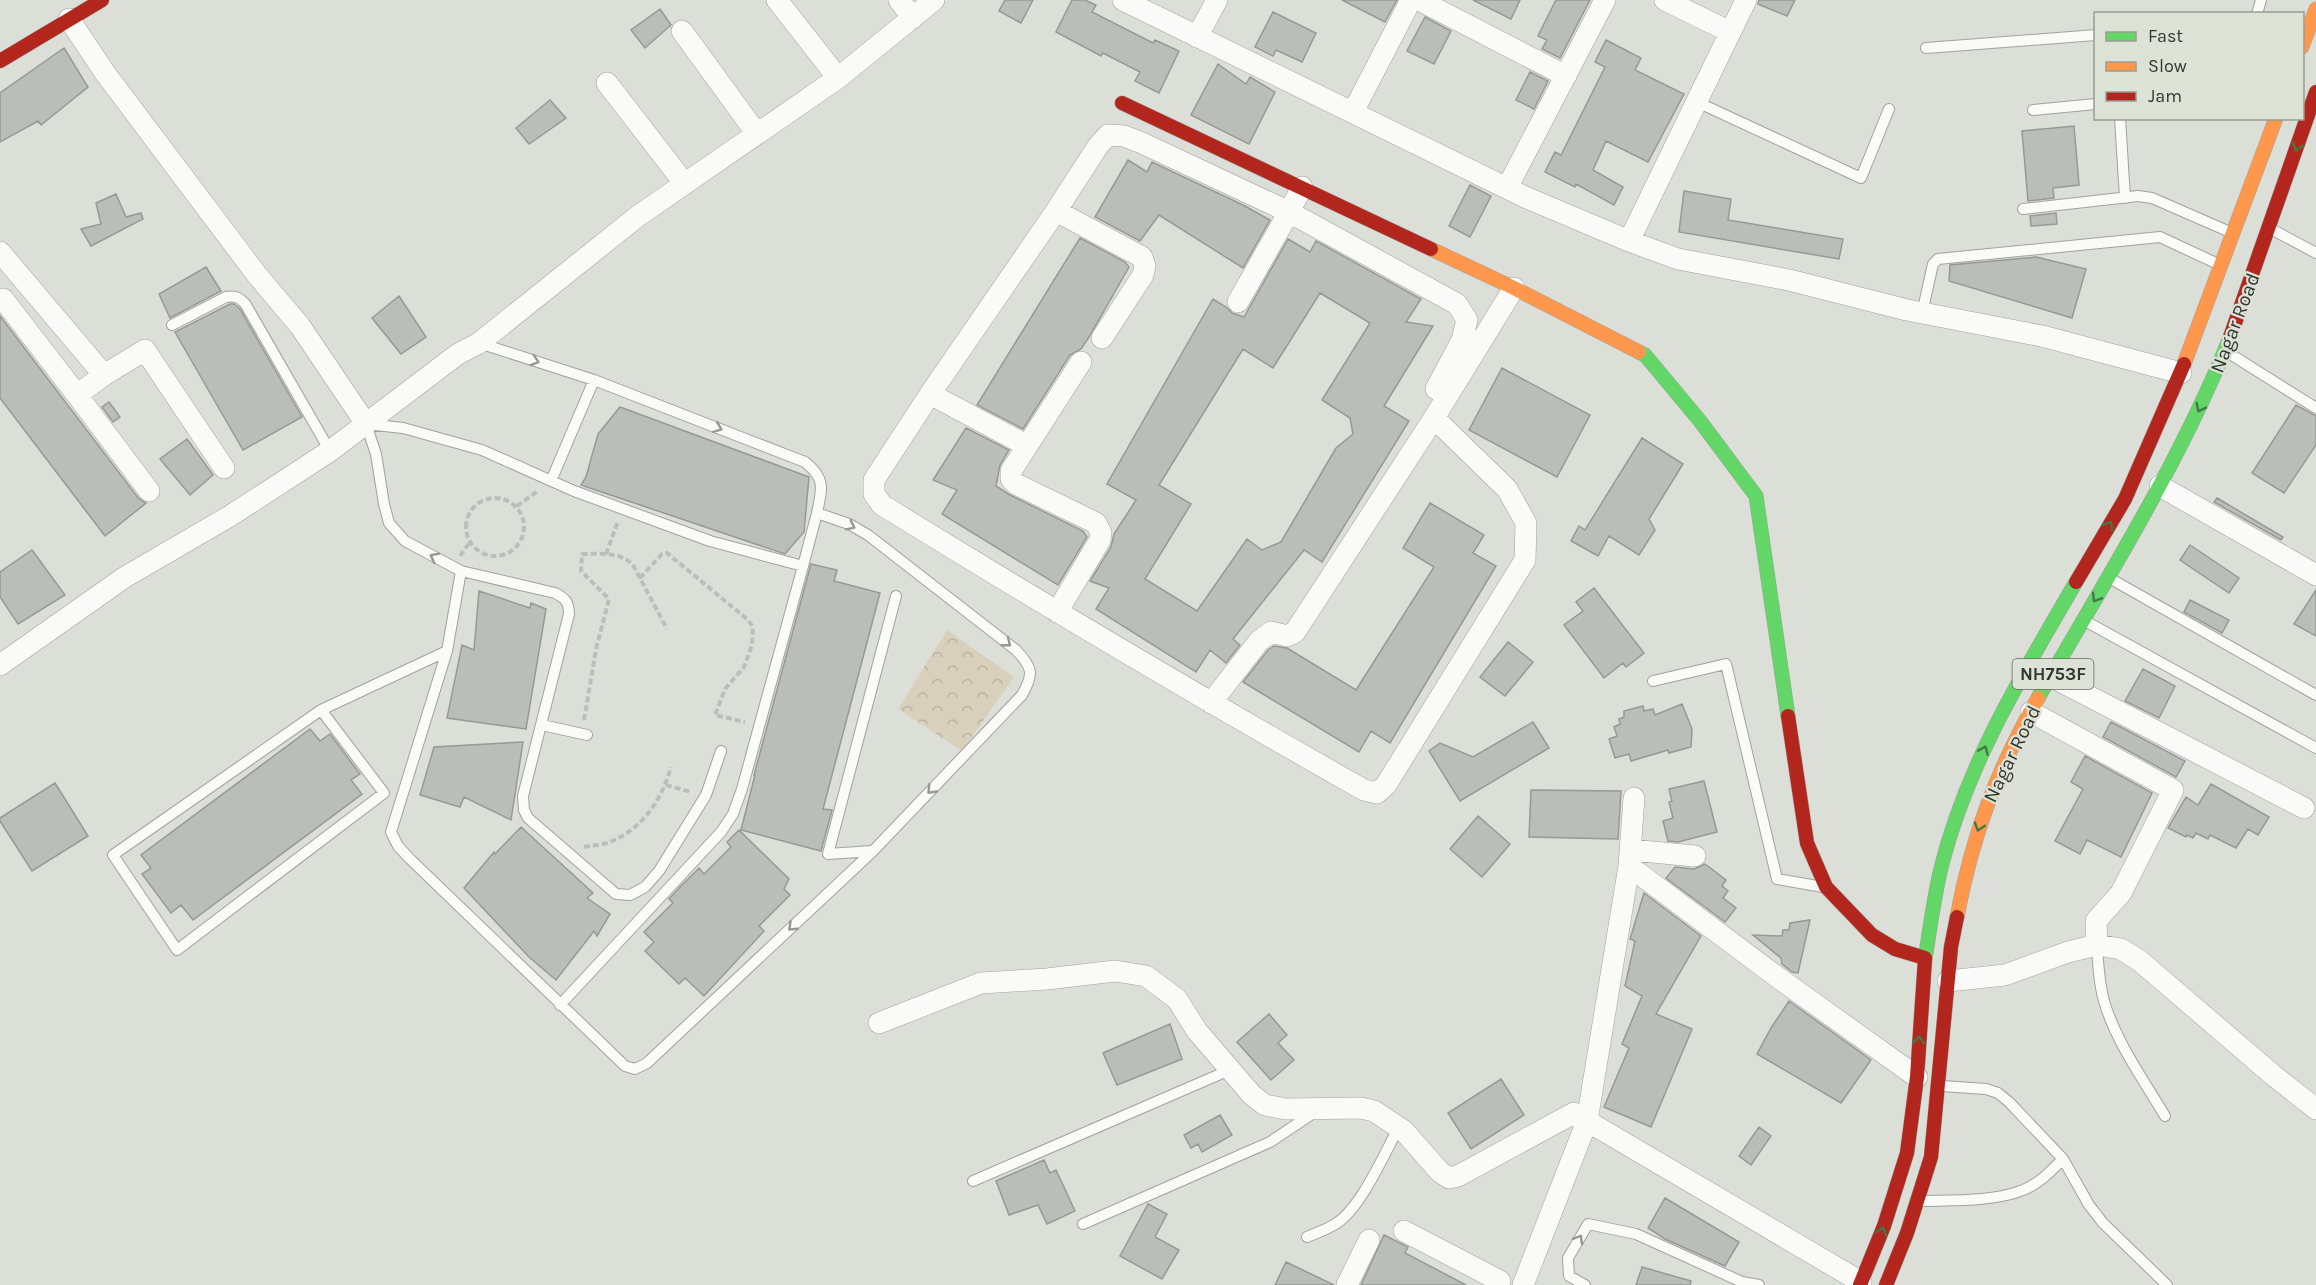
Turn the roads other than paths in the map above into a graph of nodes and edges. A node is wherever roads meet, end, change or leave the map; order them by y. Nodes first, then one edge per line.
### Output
1 (102, 0) edge
2 (777, 0) edge
3 (898, 0) edge
4 (934, 0) edge
5 (1123, 0) edge
6 (1217, 0) edge
7 (1411, 0) edge
8 (1419, 0) edge
9 (1605, 0) edge
10 (1665, 0) edge
11 (1746, 0) edge
12 (2316, 9) edge
13 (913, 18) junction
14 (69, 19) junction
15 (682, 31) dead end
16 (1730, 32) junction
17 (2094, 35) edge
18 (1197, 37) junction
19 (2304, 41) edge
20 (1926, 48) dead end
21 (0, 61) edge
22 (1566, 76) junction
23 (838, 78) junction
24 (607, 83) dead end
25 (2316, 92) edge
26 (1697, 102) junction
27 (1122, 103) dead end
28 (2094, 104) edge
29 (1889, 109) dead end
30 (2033, 110) dead end
31 (1353, 112) junction
32 (2120, 120) edge
33 (2275, 120) edge
34 (757, 134) junction
35 (685, 184) junction
36 (1302, 187) junction
37 (1507, 188) junction
38 (2125, 198) junction
39 (2023, 209) dead end
40 (1056, 211) junction
41 (1289, 212) junction
42 (2270, 229) junction
43 (2233, 233) junction
44 (1629, 241) junction
45 (0, 252) edge
46 (2316, 253) edge
47 (2223, 266) junction
48 (1514, 288) junction
49 (3, 299) dead end
50 (1238, 302) dead end
51 (1922, 313) junction
52 (172, 325) dead end
53 (1102, 338) dead end
54 (479, 343) junction
55 (2224, 351) junction
56 (1081, 362) dead end
57 (2181, 373) junction
58 (104, 375) junction
59 (594, 380) junction
60 (930, 394) junction
61 (77, 395) junction
62 (2316, 408) edge
63 (1434, 418) junction
64 (366, 424) junction
65 (1026, 445) junction
66 (330, 451) junction
67 (225, 468) dead end
68 (551, 481) junction
69 (1377, 486) dead end
70 (2160, 486) junction
71 (149, 491) dead end
72 (817, 513) junction
73 (803, 566) junction
74 (461, 571) junction
75 (2316, 574) edge
76 (2108, 577) junction
77 (896, 596) dead end
78 (1058, 612) junction
79 (2084, 620) junction
80 (447, 651) junction
81 (0, 665) edge
82 (2052, 677) junction
83 (1653, 681) dead end
84 (2316, 695) edge
85 (1211, 703) junction
86 (321, 710) junction
87 (2031, 712) junction
88 (542, 724) junction
89 (587, 735) road end
90 (2316, 748) edge
91 (721, 751) dead end
92 (1634, 798) dead end
93 (2304, 808) dead end
94 (873, 851) junction
95 (1695, 856) dead end
96 (1630, 858) junction
97 (1826, 887) junction
98 (2097, 945) junction
99 (1925, 958) junction
100 (1948, 981) junction
101 (561, 1005) junction
102 (879, 1023) dead end
103 (1232, 1069) junction
104 (1917, 1077) junction
105 (1939, 1086) junction
106 (1320, 1108) junction
107 (2316, 1109) edge
108 (2165, 1116) dead end
109 (1587, 1120) junction
110 (1399, 1127) junction
111 (2063, 1159) junction
112 (973, 1181) dead end
113 (1917, 1202) junction
114 (1083, 1224) dead end
115 (1404, 1231) dead end
116 (1307, 1237) dead end
117 (1369, 1240) dead end
118 (1861, 1284) edge
119 (1347, 1285) edge
120 (1498, 1285) edge
121 (1523, 1285) edge
122 (1585, 1285) edge
123 (1759, 1285) edge
124 (1886, 1285) edge
125 (2167, 1285) edge

1 - 14 main road
2 - 23 street
3 - 13 street
4 - 13 street
5 - 18 street
6 - 18 street
7 - 31 street
8 - 22 street
9 - 22 street
10 - 16 street
11 - 16 street
12 - 19 main road
13 - 23 street
14 - 21 main road
14 - 64 street
15 - 34 street
16 - 26 street
17 - 20 lane
18 - 31 street
22 - 37 street
23 - 34 street
24 - 35 street
25 -> 42 main road, Nagar Road / NH753F
26 - 29 lane
26 - 44 street
27 - 36 main road
28 - 30 lane
31 - 37 street
32 - 38 lane
33 - 43 main road, Nagar Road / NH753F
34 - 35 street
35 - 54 street
36 - 41 street
36 - 48 main road
37 - 44 street
38 - 39 lane
38 - 43 lane
40 - 41 street
40 - 53 street
40 - 60 street
41 - 50 street
41 - 69 street
42 - 46 lane
42 - 55 main road, Nagar Road / NH753F
43 - 47 main road, Nagar Road / NH753F
44 - 51 street
45 - 58 street
47 - 51 lane
47 - 57 main road, Nagar Road / NH753F
48 - 63 street
48 - 97 main road
49 - 61 street
51 - 57 street
52 - 66 lane
54 -> 59 lane
54 - 64 street
55 - 62 lane
55 -> 70 main road, Nagar Road / NH753F
56 - 65 street
99 -> 57 main road, Nagar Road / NH753F
58 - 61 street
58 - 67 street
59 - 68 lane
59 -> 72 lane
60 - 65 street
60 - 78 street
61 - 71 street
63 - 85 street
63 - 85 street
64 - 66 street
64 - 68 lane
74 -> 64 lane
65 - 78 street
66 - 81 street
68 - 73 lane
70 - 75 street
70 - 76 main road, Nagar Road / NH753F
72 - 73 lane
72 -> 94 lane
73 - 101 lane
74 - 80 lane
74 - 88 lane
76 -> 79 main road, Nagar Road / NH753F
76 - 84 lane
77 - 94 lane
78 - 85 street
79 - 82 main road, Nagar Road / NH753F
79 - 90 lane
80 - 86 lane
80 - 101 lane
82 - 87 main road, Nagar Road / NH753F
82 - 93 street
83 - 97 lane
86 - 86 lane
87 - 98 street
87 -> 100 main road, Nagar Road / NH753F
88 - 89 lane
88 - 91 lane
92 - 96 street
94 -> 101 lane
95 - 96 street
96 - 104 street
96 - 109 street
97 - 99 main road
98 - 100 street
98 - 107 street
98 - 108 lane
104 -> 99 main road, Nagar Road / NH753F
100 - 105 main road, Nagar Road / NH753F
102 - 103 street
103 - 106 street
103 - 112 lane
118 -> 104 main road, Nagar Road / NH753F
105 - 111 lane
105 - 113 main road, Nagar Road / NH753F
106 - 110 street
106 - 114 lane
109 - 110 street
109 - 118 street
109 - 121 street
110 - 116 lane
111 - 113 lane
111 - 125 lane
113 - 124 main road, Nagar Road / NH753F
115 - 120 street
117 - 119 street
122 -> 123 lane

